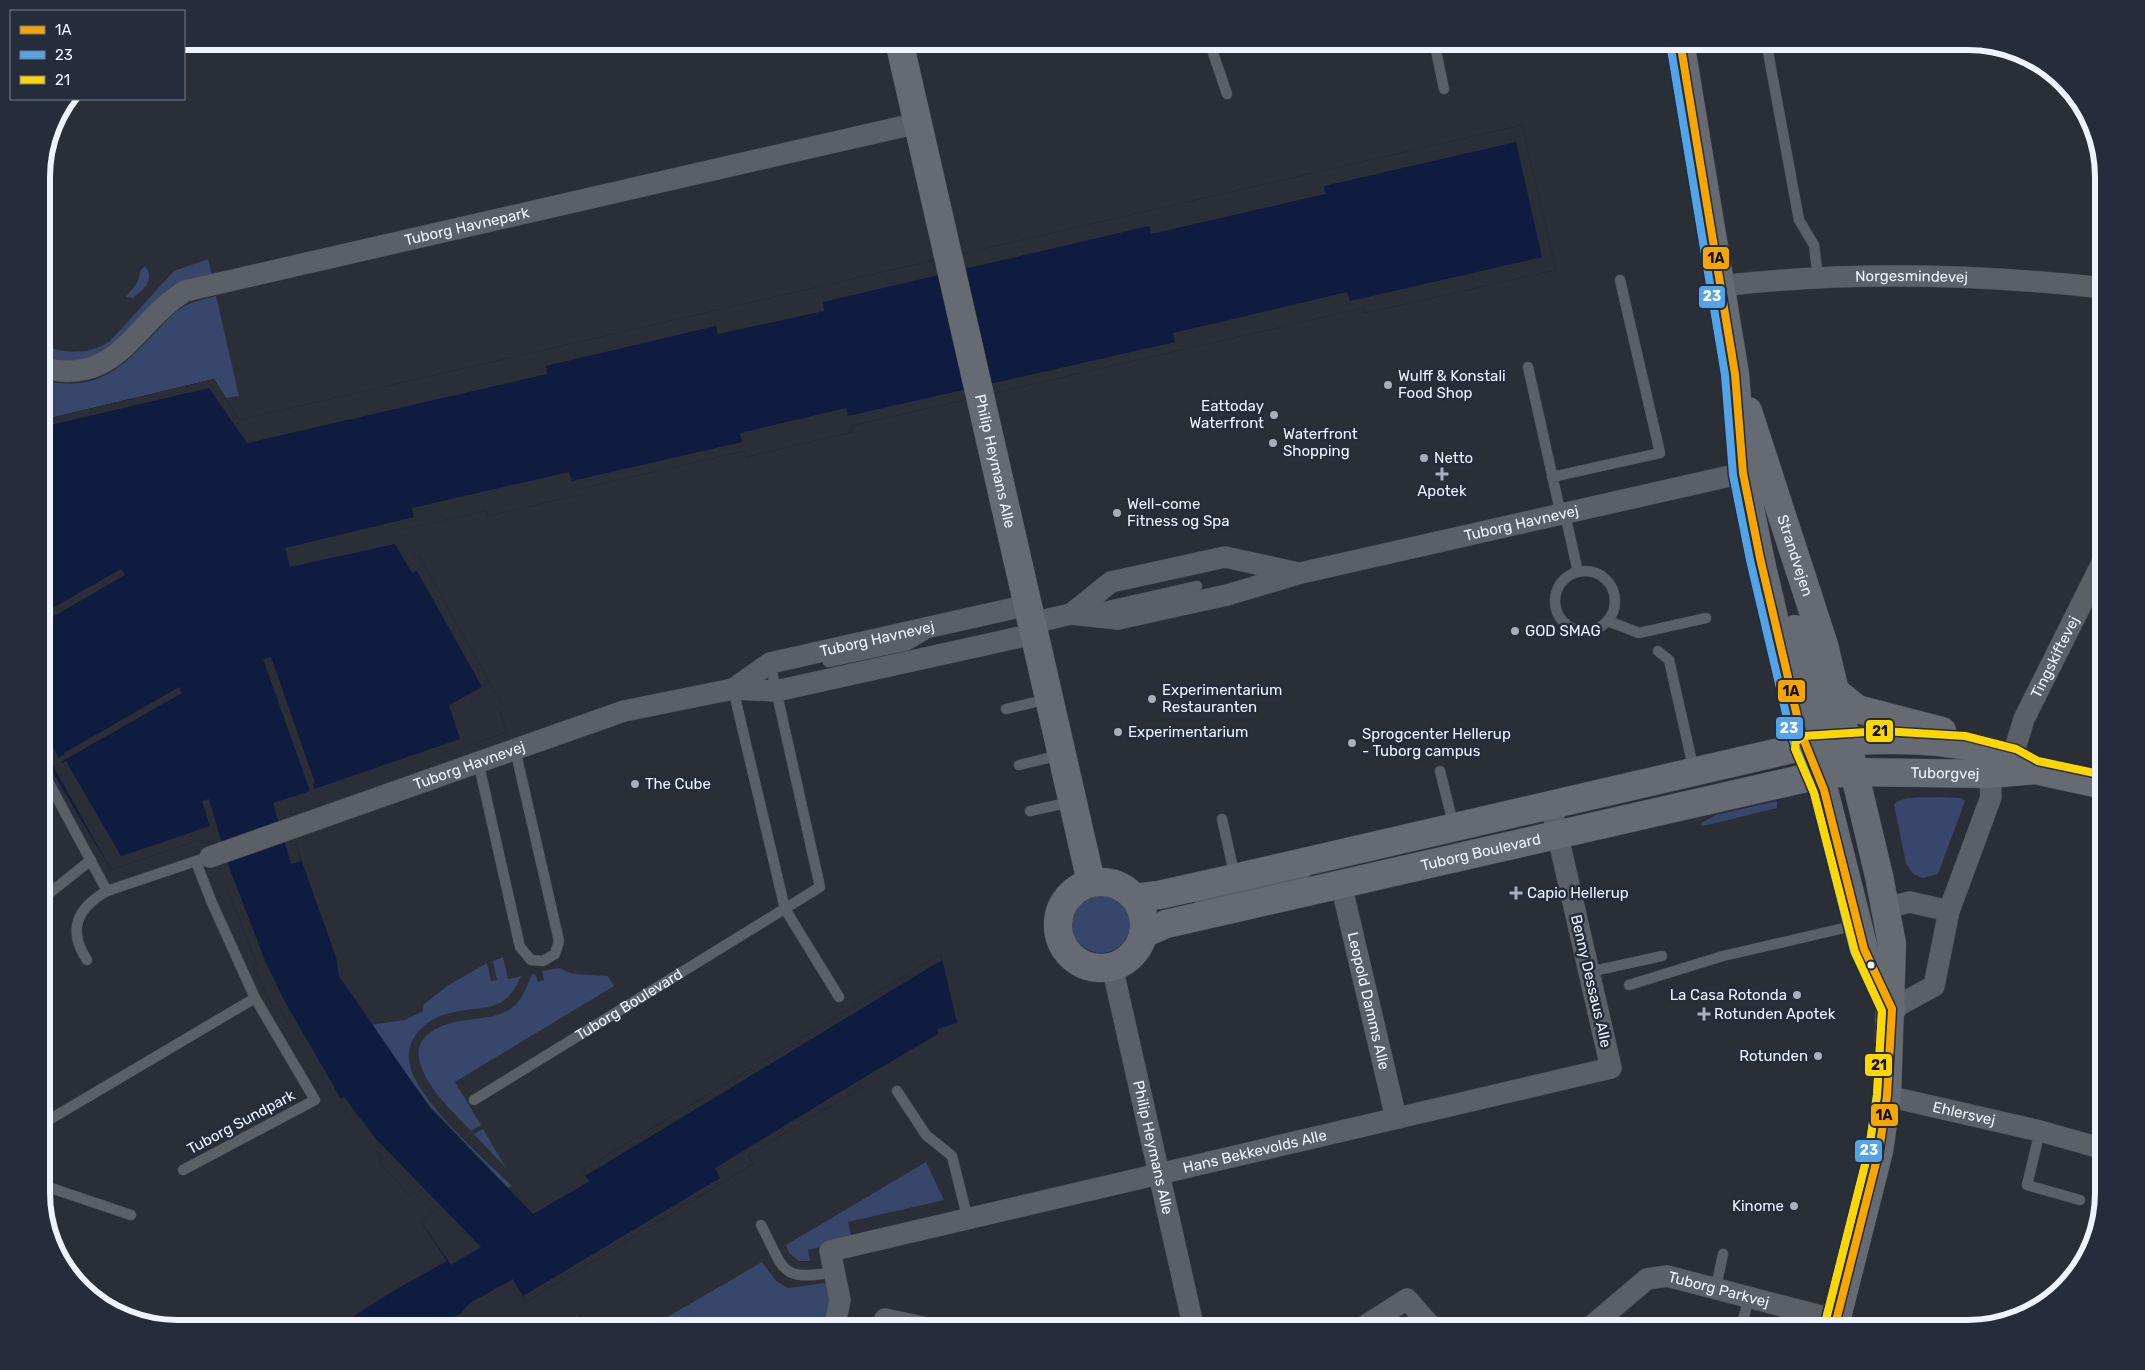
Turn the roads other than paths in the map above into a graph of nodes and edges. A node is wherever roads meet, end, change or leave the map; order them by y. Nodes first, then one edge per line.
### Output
1 (901, 50) edge
2 (1212, 50) edge
3 (1436, 50) edge
4 (1681, 50) edge
5 (1768, 50) edge
6 (1444, 88) dead end
7 (1227, 94) dead end
8 (918, 122) junction
9 (1818, 278) junction
10 (1620, 280) dead end
11 (1720, 286) junction
12 (2095, 287) edge
13 (1528, 366) dead end
14 (50, 370) edge
15 (1735, 374) junction
16 (1742, 473) junction
17 (1552, 477) junction
18 (1563, 514) junction
19 (1578, 572) junction
20 (1301, 573) junction
21 (2095, 577) edge
22 (1197, 586) dead end
23 (1071, 614) junction
24 (1706, 618) dead end
25 (1031, 621) junction
26 (1608, 621) junction
27 (946, 624) junction
28 (908, 645) junction
29 (1658, 651) dead end
30 (953, 652) junction
31 (828, 662) dead end
32 (770, 663) junction
33 (733, 689) junction
34 (776, 691) junction
35 (1836, 692) junction
36 (1049, 699) junction
37 (1006, 709) dead end
38 (1826, 744) junction
39 (515, 749) junction
40 (1062, 754) junction
41 (478, 762) junction
42 (1019, 764) dead end
43 (2024, 764) junction
44 (1440, 771) dead end
45 (1694, 771) junction
46 (1855, 772) junction
47 (1990, 774) junction
48 (1819, 775) junction
49 (2095, 784) edge
50 (50, 785) edge
51 (1073, 801) junction
52 (1552, 806) junction
53 (1030, 811) dead end
54 (1222, 819) dead end
55 (1454, 828) junction
56 (1558, 834) junction
57 (1361, 850) junction
58 (203, 859) junction
59 (90, 860) junction
60 (1235, 878) junction
61 (1290, 880) junction
62 (1091, 882) junction
63 (1341, 884) junction
64 (108, 891) junction
65 (50, 892) edge
66 (1135, 898) junction
67 (1200, 901) dead end
68 (1886, 908) junction
69 (785, 909) junction
70 (1949, 911) junction
71 (1858, 925) junction
72 (1143, 934) junction
73 (1662, 956) dead end
74 (87, 960) dead end
75 (1112, 966) junction
76 (1589, 972) junction
77 (1629, 986) dead end
78 (839, 997) dead end
79 (255, 998) junction
80 (1892, 1010) junction
81 (1611, 1068) joint
82 (897, 1091) dead end
83 (1887, 1096) junction
84 (474, 1100) dead end
85 (1396, 1118) junction
86 (50, 1119) edge
87 (2040, 1131) junction
88 (2095, 1146) edge
89 (183, 1170) dead end
90 (1159, 1175) junction
91 (50, 1188) edge
92 (2080, 1200) dead end
93 (130, 1215) dead end
94 (968, 1220) junction
95 (761, 1225) dead end
96 (1722, 1254) dead end
97 (834, 1272) junction
98 (1716, 1287) junction
99 (1749, 1297) junction
100 (886, 1319) dead end
101 (836, 1320) edge
102 (891, 1320) edge
103 (1192, 1320) edge
104 (1374, 1320) edge
105 (1425, 1320) edge
106 (1599, 1320) edge
107 (1744, 1320) edge
108 (1822, 1320) edge
109 (1836, 1320) edge

1 - 8 street, Philip Heymans Alle
2 - 7 lane
3 - 6 lane
4 - 11 street, Strandvejen
5 - 9 lane
8 - 14 street, Tuborg Havnepark
8 - 25 street, Philip Heymans Alle
9 - 11 street, Norgesmindevej
9 - 12 street, Norgesmindevej
10 - 17 lane
11 - 15 street, Strandvejen
13 - 17 lane
15 - 16 street, Strandvejen
15 - 35 street, Strandvejen
16 - 18 street, Tuborg Havnevej
16 - 38 street, Strandvejen
17 - 18 lane
18 - 19 lane
18 - 20 street, Tuborg Havnevej
19 - 26 lane
19 - 26 lane
20 - 23 street, Tuborg Havnevej
20 - 23 street, Tuborg Havnevej
21 - 43 street, Tingskiftevej
22 - 23 lane
23 - 25 street, Tuborg Havnevej
24 - 26 lane
25 - 27 street, Tuborg Havnevej
25 - 30 street, Tuborg Havnevej
25 - 36 street, Philip Heymans Alle
27 - 28 lane
27 - 32 street, Tuborg Havnevej
28 - 30 lane
28 - 31 lane
29 - 45 lane
30 - 34 street, Tuborg Havnevej
32 - 33 street, Tuborg Havnevej
32 - 34 lane, Tuborg Boulevard
33 - 34 street, Tuborg Havnevej
33 - 39 street, Tuborg Havnevej
33 - 69 lane
34 - 69 lane, Tuborg Boulevard
35 - 38 street, Strandvejen
35 - 43 street
36 - 37 lane
36 - 40 street, Philip Heymans Alle
38 - 43 street, Tuborgvej
38 - 45 street, Tuborg Boulevard
38 - 46 street
38 - 48 street
39 - 41 street, Tuborg Havnevej
39 - 41 lane
40 - 42 lane
40 - 51 street, Philip Heymans Alle
41 - 58 street, Tuborg Havnevej
43 - 47 street, Tuborgvej
43 - 49 street, Tuborgvej
44 - 55 lane
45 - 52 street, Tuborg Boulevard
46 - 47 street, Tuborgvej
46 - 48 street, Tuborgvej
46 - 68 street
47 - 70 street
48 - 56 street, Tuborg Boulevard
48 - 71 street
50 - 59 lane
51 - 53 lane
51 - 62 street, Philip Heymans Alle
52 - 55 street, Tuborg Boulevard
52 - 56 street, Benny Dessaus Alle
54 - 60 lane
55 - 57 street, Tuborg Boulevard
56 - 63 street, Tuborg Boulevard
56 - 76 street, Benny Dessaus Alle
57 - 60 street, Tuborg Boulevard
57 - 61 lane
58 - 64 lane
58 - 79 lane, Tuborg Sundpark
59 - 64 lane
59 - 65 lane
60 - 66 street, Tuborg Boulevard
61 - 63 lane
61 - 67 lane
62 - 66 street
62 - 75 street
63 - 72 street, Tuborg Boulevard
63 - 85 street, Leopold Damms Alle
64 - 74 lane
66 - 72 street
68 - 70 street
68 - 80 street
69 - 78 lane
69 - 84 lane, Tuborg Boulevard
70 - 80 street
71 - 77 lane
71 - 80 street
72 - 75 street
73 - 76 lane
75 - 90 street, Philip Heymans Alle
76 - 81 street, Benny Dessaus Alle
79 - 86 lane
79 - 89 lane, Tuborg Sundpark
80 - 83 street
81 - 85 street, Hans Bekkevolds Alle
82 - 94 lane
83 - 87 street, Ehlersvej
83 - 109 street
85 - 90 street, Hans Bekkevolds Alle
87 - 88 street, Ehlersvej
87 - 92 lane
90 - 94 street, Hans Bekkevolds Alle
90 - 103 street, Philip Heymans Alle
91 - 93 lane
94 - 97 street, Hans Bekkevolds Alle
95 - 97 lane
96 - 98 lane
97 - 101 street, Hans Bekkevolds Alle
98 - 99 street, Tuborg Parkvej
98 - 106 street, Tuborg Parkvej
99 - 107 lane
99 - 108 street, Tuborg Parkvej
100 - 102 street
104 - 105 street

